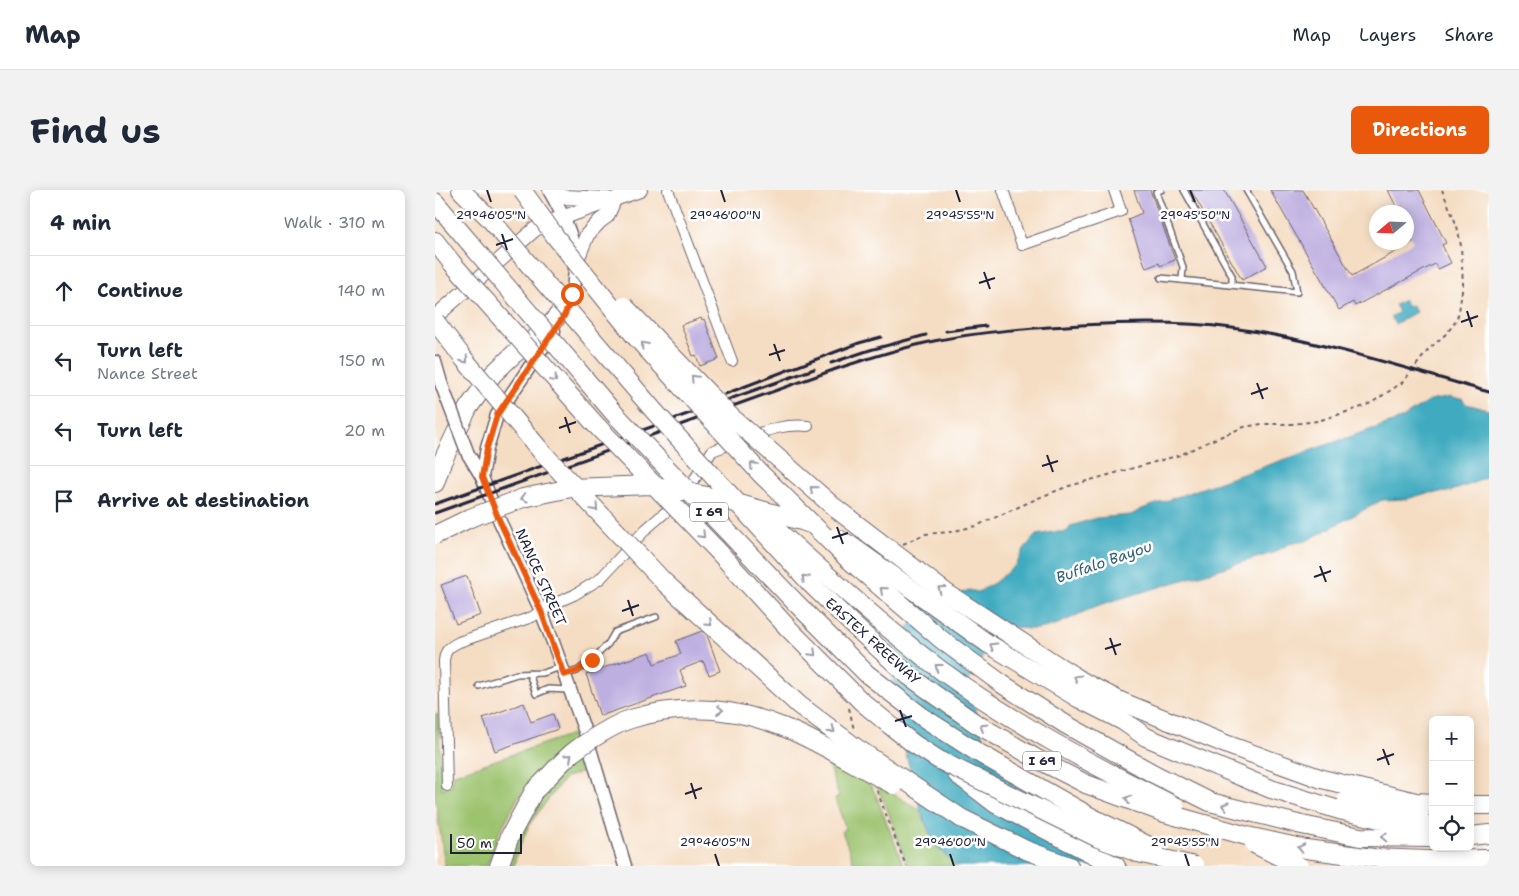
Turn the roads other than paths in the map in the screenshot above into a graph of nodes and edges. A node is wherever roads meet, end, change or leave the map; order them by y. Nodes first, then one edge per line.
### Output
1 (461, 190) edge
2 (521, 190) edge
3 (549, 190) edge
4 (553, 190) edge
5 (641, 190) edge
6 (668, 190) edge
7 (1003, 190) edge
8 (1114, 190) edge
9 (1161, 190) edge
10 (1184, 190) edge
11 (1246, 190) edge
12 (619, 195) edge
13 (435, 202) edge
14 (563, 217) junction
15 (555, 236) junction
16 (435, 241) edge
17 (576, 262) junction
18 (1161, 278) dead end
19 (1181, 280) junction
20 (1232, 285) junction
21 (572, 294) junction
22 (435, 317) edge
23 (435, 321) edge
24 (732, 361) dead end
25 (435, 362) edge
26 (808, 426) dead end
27 (696, 458) junction
28 (482, 477) junction
29 (435, 483) edge
30 (435, 535) edge
31 (541, 611) junction
32 (656, 617) dead end
33 (563, 671) junction
34 (529, 673) junction
35 (479, 686) dead end
36 (570, 690) junction
37 (1123, 721) junction
38 (939, 760) junction
39 (447, 786) dead end
40 (1429, 803) edge
41 (1474, 806) edge
42 (1489, 806) edge
43 (1429, 813) edge
44 (1474, 814) edge
45 (1489, 814) edge
46 (961, 818) junction
47 (1429, 825) edge
48 (1489, 825) edge
49 (1474, 826) edge
50 (1489, 834) edge
51 (1474, 836) edge
52 (1429, 838) edge
53 (1489, 859) edge
54 (499, 866) edge
55 (625, 866) edge
56 (1069, 866) edge
57 (1116, 866) edge
58 (1189, 866) edge
59 (1195, 866) edge
60 (1299, 866) edge

1 - 27 highway, EASTEX FREEWAY / I 69, bridge
2 - 15 highway, bridge
3 - 14 street
4 - 12 main road
5 - 12 main road
6 - 24 street
7 - 8 street
9 - 19 lane
10 - 20 lane
11 - 20 lane
12 - 14 main road
12 - 17 main road
13 - 58 highway, I 69, bridge
14 - 17 street
14 - 22 main road
40 -> 15 highway, bridge
52 -> 15 highway, bridge
16 -> 38 highway, I 69, bridge
17 - 21 street
18 - 19 lane
19 - 20 lane
21 - 28 street
21 - 29 highway
23 -> 46 highway, bridge
25 - 28 street, NANCE STREET, bridge
26 - 31 street
53 -> 27 highway, EASTEX FREEWAY / I 69, bridge
60 -> 27 highway, bridge
28 - 31 street, NANCE STREET
37 -> 30 highway, bridge
31 - 33 street, NANCE STREET
31 - 39 street
32 - 33 lane
33 - 34 lane
33 - 36 street, NANCE STREET
34 - 35 lane
34 - 36 lane
36 - 55 street, NANCE STREET
37 - 43 highway, bridge
37 - 47 highway, bridge
38 - 57 highway, bridge
38 - 59 highway, I 69, bridge
41 - 42 highway
44 - 45 highway
54 -> 46 highway, bridge
46 - 56 highway
48 - 49 highway
50 - 51 highway

